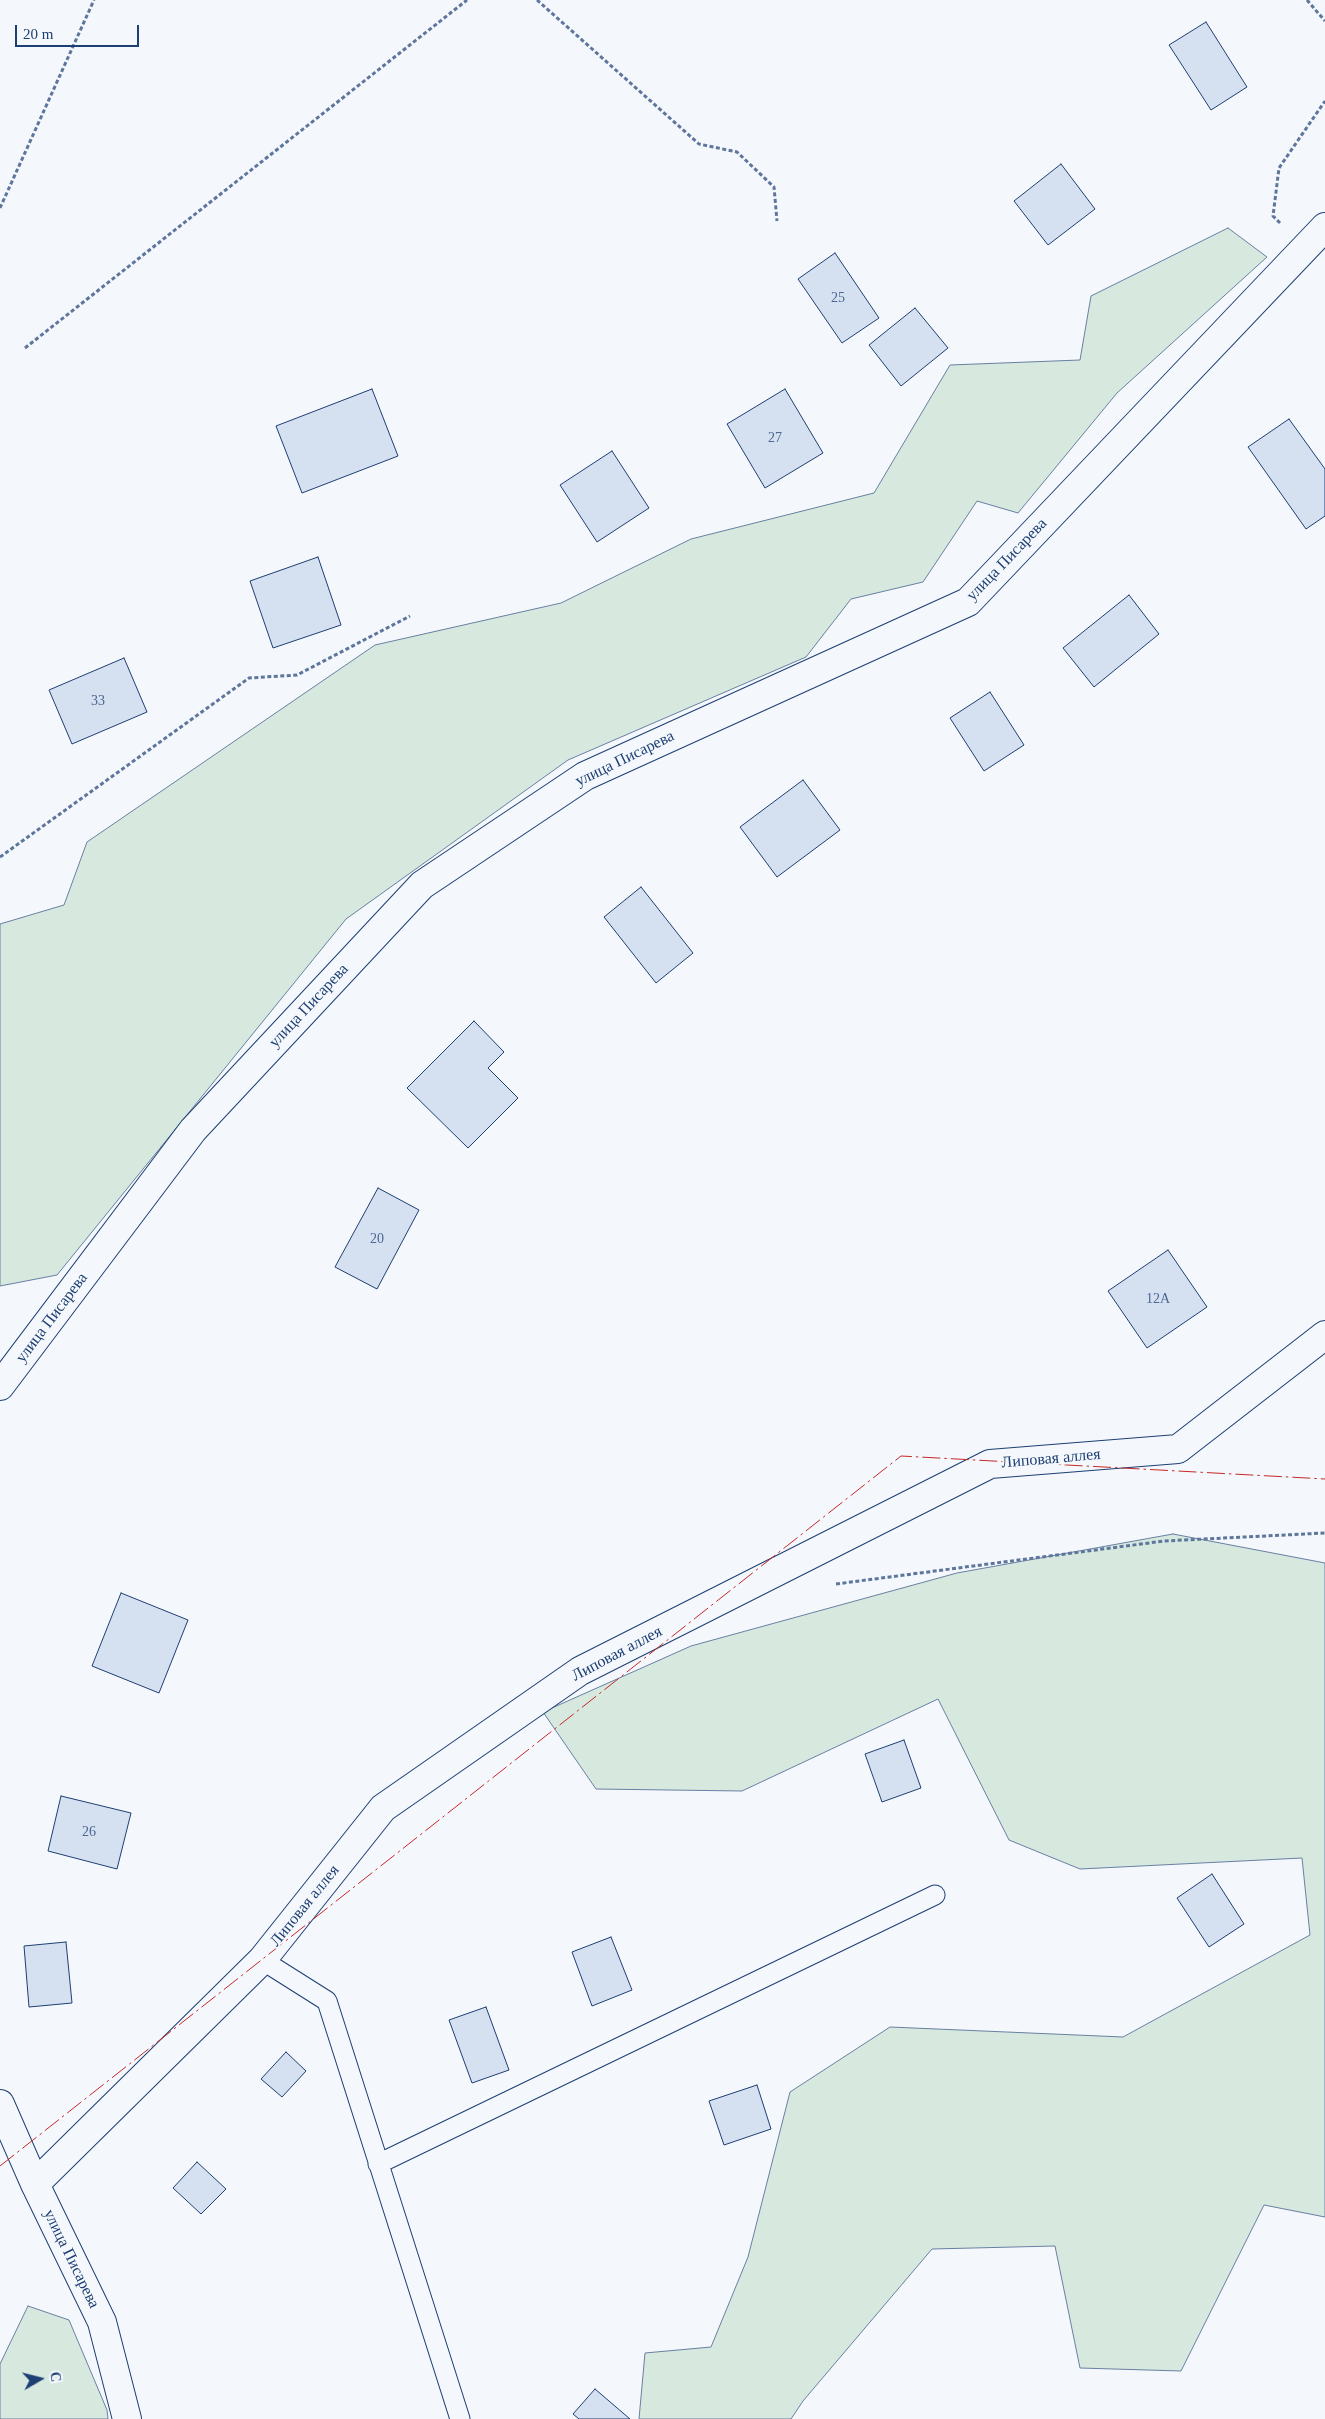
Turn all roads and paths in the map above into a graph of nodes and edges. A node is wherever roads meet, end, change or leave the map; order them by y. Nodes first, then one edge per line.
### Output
1 (94, 0) edge
2 (466, 0) edge
3 (537, 0) edge
4 (1307, 0) edge
5 (1325, 21) edge
6 (1325, 101) edge
7 (0, 208) edge
8 (777, 220) dead end
9 (1325, 227) edge
10 (1304, 249) junction
11 (25, 348) dead end
12 (410, 616) dead end
13 (0, 857) edge
14 (1325, 1334) edge
15 (0, 1386) edge
16 (1325, 1533) edge
17 (831, 1585) dead end
18 (935, 1895) dead end
19 (262, 1960) junction
20 (0, 2104) edge
21 (378, 2164) junction
22 (35, 2184) junction
23 (127, 2419) edge
24 (460, 2419) edge

1 - 7 path
2 - 11 path
3 - 8 path
4 - 5 path
6 - 10 path
9 - 10 street, улица Писарева
10 - 15 street, улица Писарева
12 - 13 path
14 - 19 street, Липовая аллея
16 - 17 path
18 - 21 lane
19 - 21 lane
19 - 22 street, Липовая аллея
20 - 22 street, улица Писарева
21 - 24 lane
22 - 23 street, улица Писарева

